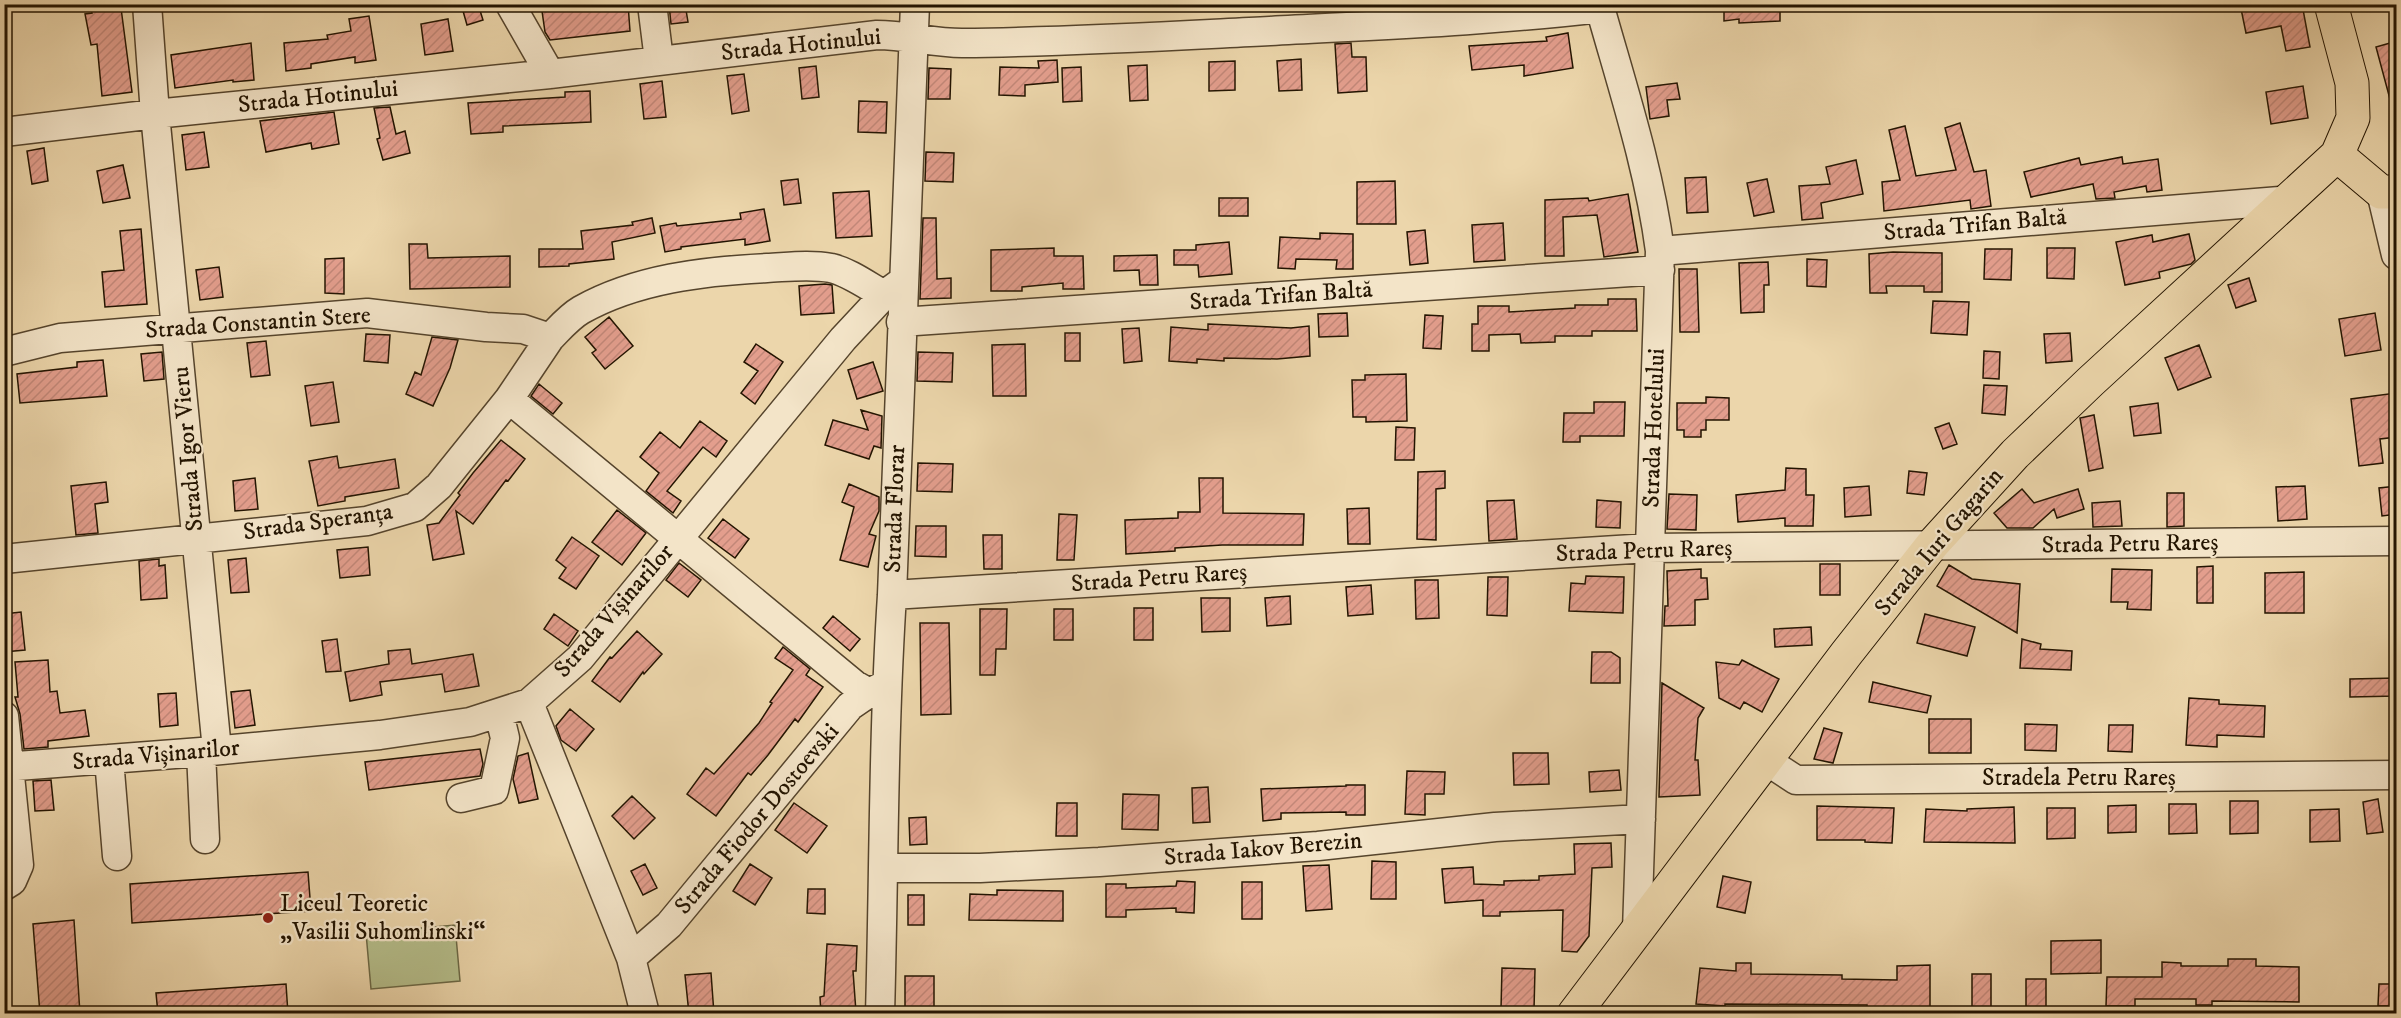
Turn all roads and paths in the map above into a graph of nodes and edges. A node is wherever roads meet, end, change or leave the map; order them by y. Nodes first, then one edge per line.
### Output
1 (147, 4) edge
2 (510, 4) edge
3 (652, 4) edge
4 (915, 4) edge
5 (2331, 4) edge
6 (1600, 6) edge
7 (913, 36) junction
8 (659, 60) junction
9 (550, 74) junction
10 (155, 114) junction
11 (4, 132) edge
12 (2337, 155) junction
13 (2389, 192) edge
14 (2291, 200) junction
15 (2397, 255) edge
16 (1660, 261) junction
17 (893, 288) junction
18 (901, 322) junction
19 (177, 327) junction
20 (550, 338) junction
21 (4, 352) edge
22 (509, 399) junction
23 (196, 538) junction
24 (677, 538) junction
25 (2397, 541) edge
26 (1932, 545) junction
27 (1649, 548) junction
28 (4, 559) edge
29 (892, 595) junction
30 (878, 689) junction
31 (529, 703) junction
32 (499, 713) junction
33 (4, 716) edge
34 (209, 751) junction
35 (109, 759) junction
36 (1767, 761) junction
37 (7, 767) edge
38 (2397, 775) edge
39 (462, 798) dead end
40 (1641, 819) junction
41 (205, 839) dead end
42 (117, 856) dead end
43 (884, 867) junction
44 (4, 886) edge
45 (1637, 931) junction
46 (631, 958) junction
47 (645, 1014) edge
48 (880, 1014) edge
49 (1574, 1014) edge

1 - 10 street, Strada Igor Vieru
2 - 9 street
3 - 8 street
4 - 7 street, Strada Florar
5 - 12 main road, Strada Iuri Gagarin
6 - 7 street, Strada Hotinului
6 - 16 street, Strada Hotelului
7 - 8 street, Strada Hotinului
7 - 17 street, Strada Florar
8 - 9 street, Strada Hotinului
9 - 10 street, Strada Hotinului
10 - 11 street, Strada Hotinului
10 - 19 street, Strada Igor Vieru
12 - 13 main road
12 - 14 main road, Strada Iuri Gagarin
13 - 15 street
14 - 16 street, Strada Trifan Baltă
14 - 26 main road, Strada Iuri Gagarin
16 - 18 street, Strada Trifan Baltă
16 - 27 street, Strada Hotelului
17 - 18 street, Strada Florar
17 - 20 street
17 - 24 street, Strada Vișinarilor
18 - 29 street, Strada Florar
19 - 20 street, Strada Constantin Stere
19 - 21 street, Strada Constantin Stere
19 - 23 street, Strada Igor Vieru
20 - 22 street, Strada Speranța
22 - 23 street, Strada Speranța
22 - 24 street
23 - 28 street, Strada Speranța
23 - 34 street, Strada Igor Vieru
24 - 30 street
24 - 31 street, Strada Vișinarilor
25 - 26 street, Strada Petru Rareș
26 - 27 street, Strada Petru Rareș
26 - 36 main road, Strada Iuri Gagarin
27 - 29 street, Strada Petru Rareș
27 - 40 street, Strada Hotelului
29 - 30 street, Strada Florar
30 - 43 street, Strada Florar
30 - 46 street, Strada Fiodor Dostoevski
31 - 32 street, Strada Vișinarilor
31 - 46 street
32 - 34 street, Strada Vișinarilor
32 - 39 street
33 - 37 street
34 - 35 street, Strada Vișinarilor
34 - 41 street, Strada Igor Vieru
35 - 37 street, Strada Vișinarilor
35 - 42 street
36 - 38 street, Stradela Petru Rareș
36 - 45 main road, Strada Iuri Gagarin
37 - 44 street
40 - 43 street, Strada Iakov Berezin
40 - 45 street, Strada Hotelului
43 - 48 street, Strada Florar
45 - 49 main road, Strada Iuri Gagarin
46 - 47 street

